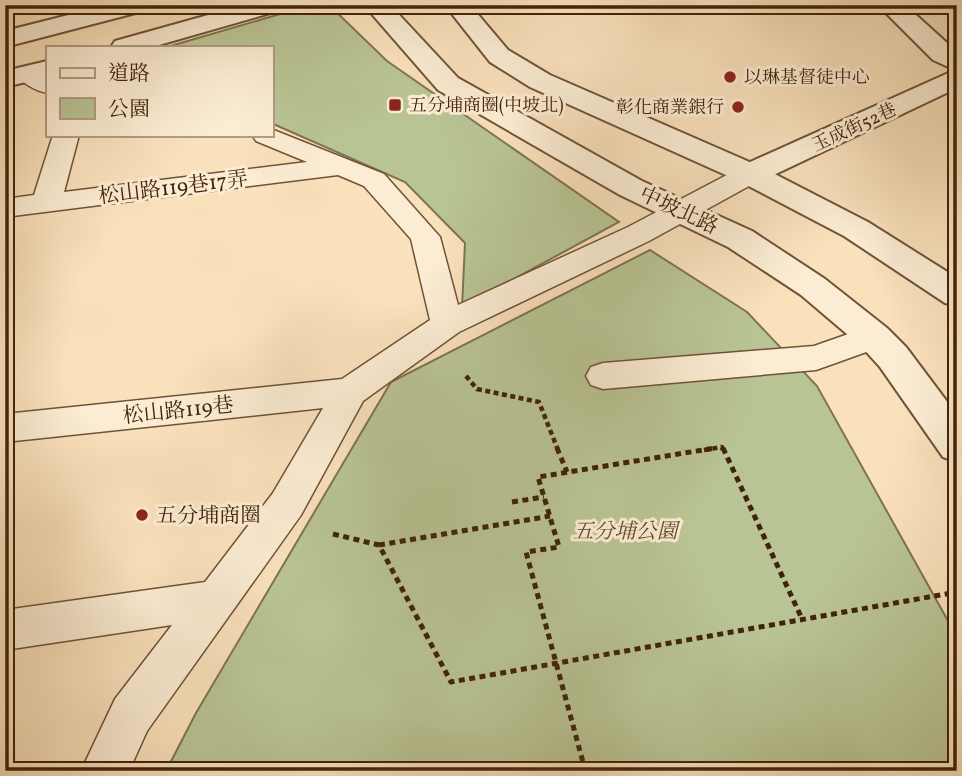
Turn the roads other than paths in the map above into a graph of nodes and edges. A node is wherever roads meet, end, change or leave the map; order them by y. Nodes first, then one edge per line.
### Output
1 (138, 5) edge
2 (272, 5) edge
3 (376, 5) edge
4 (457, 5) edge
5 (890, 5) edge
6 (5, 39) edge
7 (128, 46) edge
8 (957, 63) edge
9 (957, 78) edge
10 (66, 136) edge
11 (267, 136) edge
12 (341, 166) junction
13 (750, 174) junction
14 (46, 203) junction
15 (5, 208) edge
16 (684, 213) junction
17 (955, 289) edge
18 (447, 324) junction
19 (874, 337) junction
20 (603, 376) dead end
21 (350, 392) junction
22 (5, 428) edge
23 (957, 446) edge
24 (217, 599) junction
25 (5, 630) edge
26 (105, 771) edge

1 - 6 street
2 - 7 street
3 - 16 street, 中坡北路
4 - 13 street
5 - 8 street
9 - 13 street, 玉成街52巷
10 - 14 lane
11 - 12 lane
12 - 14 lane, 松山路119巷17弄
12 - 18 lane
13 - 16 lane
13 - 17 street
14 - 15 lane, 松山路119巷17弄
16 - 18 lane
16 - 19 street, 中坡北路
18 - 21 lane
19 - 20 lane
19 - 23 street, 中坡北路
21 - 22 lane, 松山路119巷
21 - 24 lane
24 - 25 lane
24 - 26 lane

